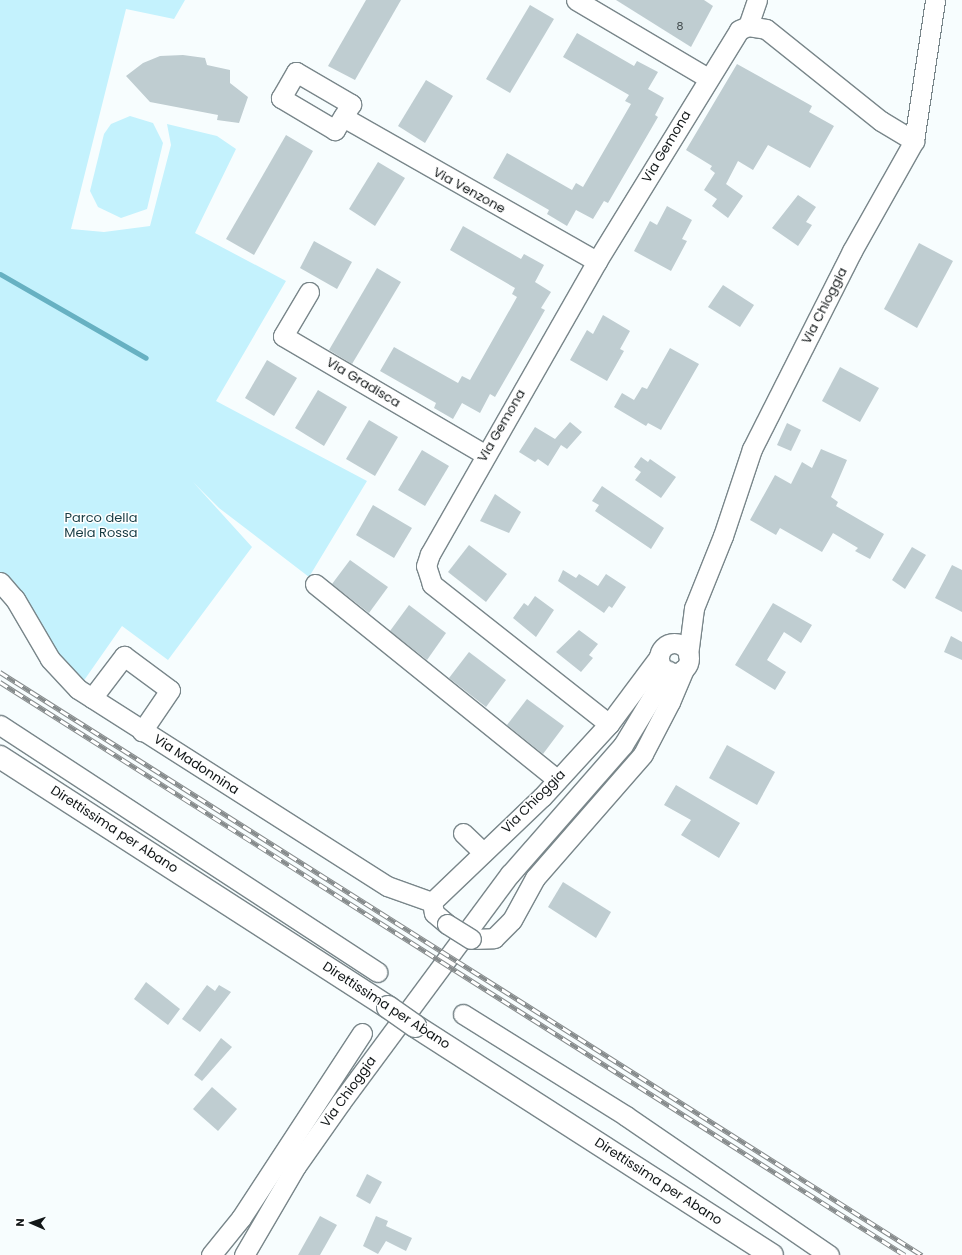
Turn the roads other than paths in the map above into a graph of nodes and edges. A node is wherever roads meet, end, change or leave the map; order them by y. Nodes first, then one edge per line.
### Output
1 (576, 0) edge
2 (757, 0) edge
3 (935, 0) edge
4 (748, 26) junction
5 (708, 78) junction
6 (343, 117) junction
7 (914, 141) junction
8 (597, 261) junction
9 (309, 292) dead end
10 (486, 455) junction
11 (0, 582) edge
12 (315, 584) dead end
13 (673, 659) junction
14 (92, 698) junction
15 (0, 724) edge
16 (609, 724) junction
17 (142, 731) junction
18 (0, 757) edge
19 (557, 779) junction
20 (463, 833) dead end
21 (483, 852) junction
22 (432, 902) junction
23 (377, 972) dead end
24 (463, 1014) dead end
25 (362, 1033) dead end
26 (212, 1255) edge
27 (244, 1255) edge
28 (772, 1255) edge
29 (829, 1255) edge

1 - 5 street
2 - 4 street
3 - 7 street, Via Chioggia
4 - 5 street, Via Gemona
4 - 7 street
5 - 8 street, Via Gemona
6 - 6 street
6 - 8 street, Via Venzone
7 - 13 street, Via Chioggia
8 - 10 street, Via Gemona
9 - 10 street, Via Gradisca
10 - 16 street, Via Gemona
11 - 14 street, Via Madonnina
12 - 19 street
13 - 16 street, Via Chioggia
13 - 22 street, Via Chioggia, bridge
13 - 27 street, Via Chioggia
14 - 17 street, Via Madonnina
14 - 17 street
15 - 23 street
16 - 19 street, Via Chioggia
17 - 22 street, Via Madonnina
18 - 28 highway, Direttissima per Abano, bridge
19 - 21 street, Via Chioggia
20 - 21 street
21 - 22 street, Via Chioggia
24 - 29 street
25 - 26 street, Via Chioggia

